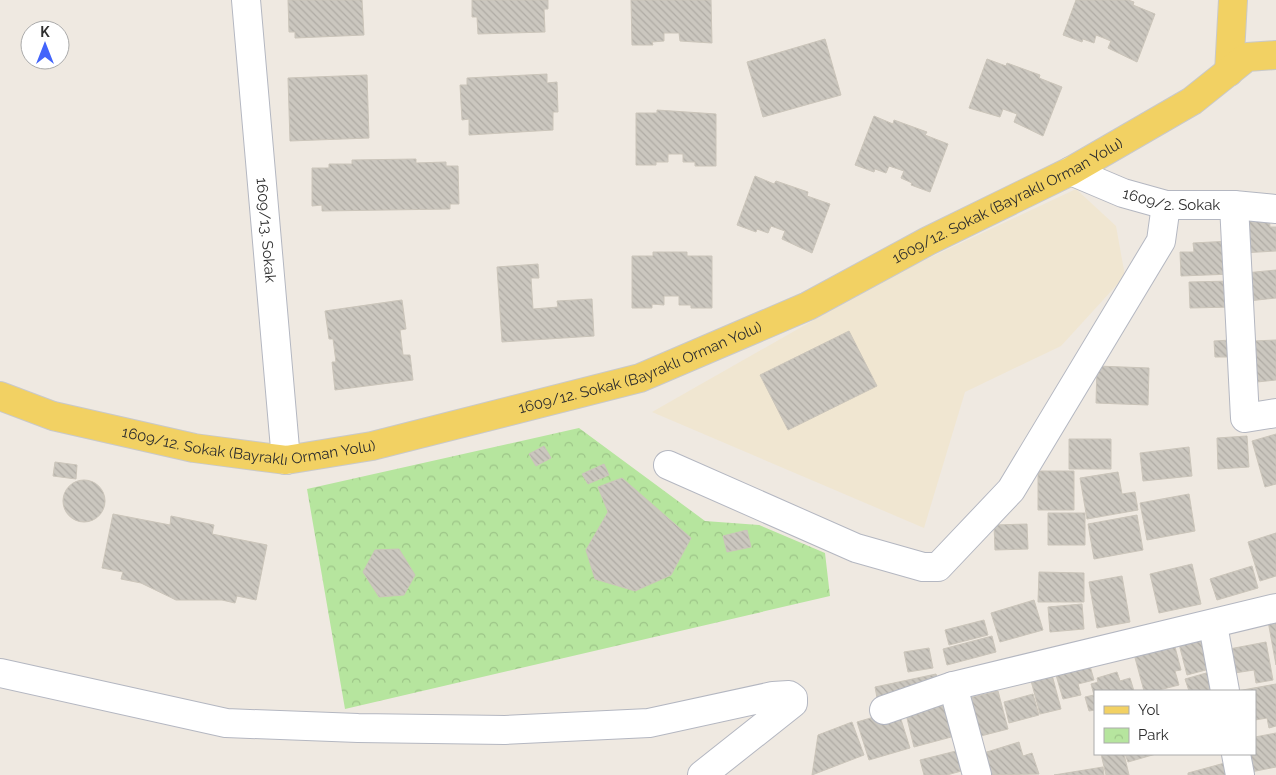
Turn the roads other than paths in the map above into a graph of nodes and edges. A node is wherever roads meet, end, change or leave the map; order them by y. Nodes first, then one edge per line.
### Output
1 (246, 0) edge
2 (1233, 0) edge
3 (1276, 55) edge
4 (1229, 72) junction
5 (1071, 171) junction
6 (1166, 205) junction
7 (1234, 205) junction
8 (1276, 209) edge
9 (0, 396) edge
10 (1276, 413) edge
11 (286, 460) junction
12 (668, 465) dead end
13 (1276, 608) edge
14 (1212, 624) junction
15 (0, 673) edge
16 (954, 686) junction
17 (1225, 690) edge
18 (884, 710) dead end
19 (1236, 755) edge
20 (702, 775) edge
21 (977, 775) edge
22 (1240, 775) edge

1 - 11 street, 1609/13. Sokak
2 - 4 main road
3 - 4 main road, 1609/12. Sokak (Bayraklı Orman Yolu)
4 - 5 main road, 1609/12. Sokak (Bayraklı Orman Yolu)
5 - 6 street, 1609/2. Sokak
5 - 11 main road, 1609/12. Sokak (Bayraklı Orman Yolu)
6 - 7 street, 1609/2. Sokak
6 - 12 street
7 - 8 street, 1609/2. Sokak
7 - 10 street
9 - 11 main road, 1609/12. Sokak (Bayraklı Orman Yolu)
13 - 14 street
14 - 16 street
14 - 17 street
15 - 20 street
16 - 18 street
16 - 21 street
19 - 22 street

